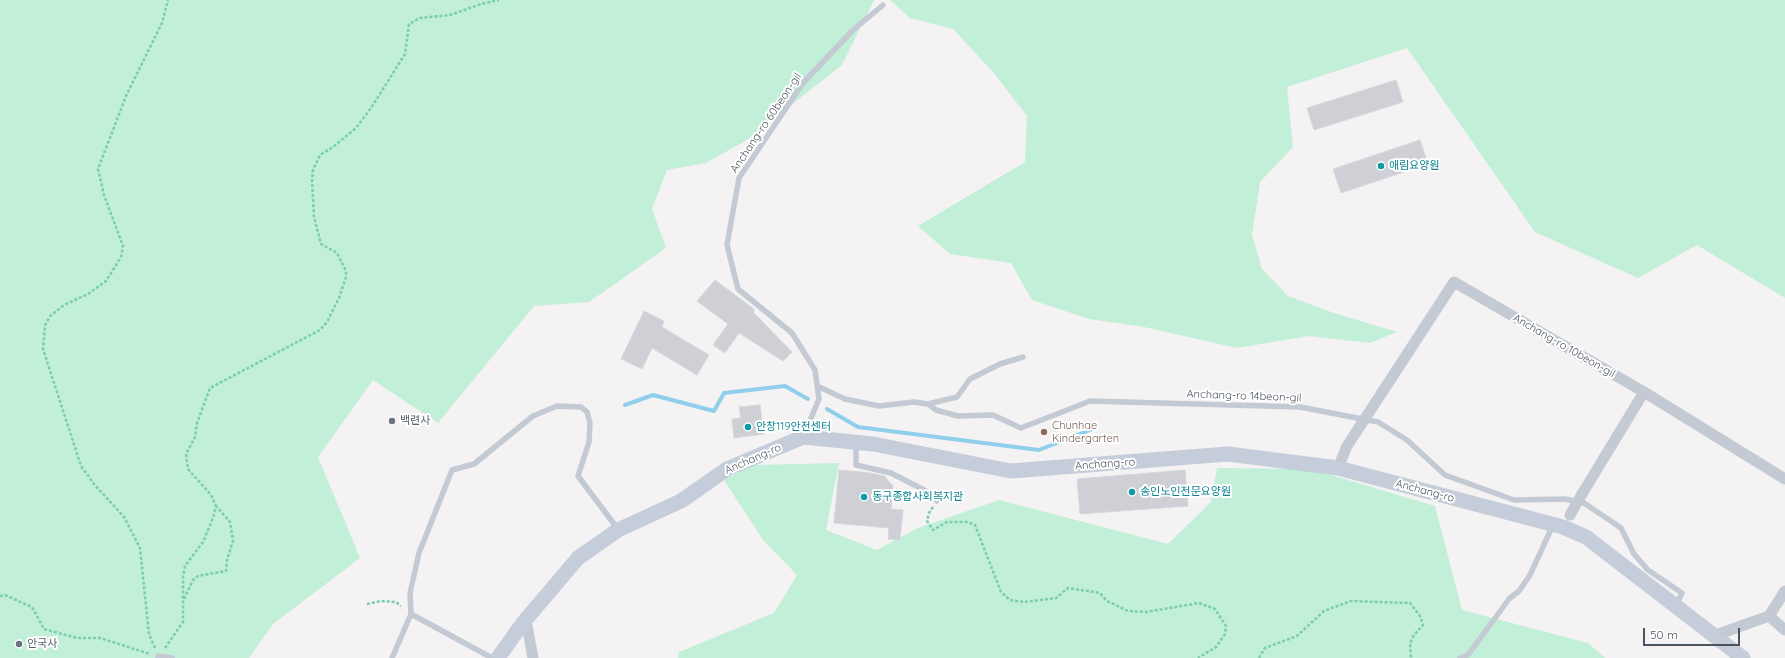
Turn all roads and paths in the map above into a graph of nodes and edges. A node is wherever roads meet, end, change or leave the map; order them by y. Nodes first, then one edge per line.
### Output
1 (168, 0) edge
2 (499, 0) edge
3 (883, 6) dead end
4 (1023, 357) dead end
5 (817, 386) junction
6 (1644, 392) junction
7 (928, 404) junction
8 (803, 437) junction
9 (856, 442) junction
10 (1338, 468) junction
11 (1785, 479) edge
12 (937, 501) joint
13 (216, 506) junction
14 (1562, 522) junction
15 (618, 530) junction
16 (1785, 591) edge
17 (0, 596) edge
18 (184, 600) junction
19 (367, 604) dead end
20 (1676, 605) junction
21 (411, 614) junction
22 (1769, 616) junction
23 (526, 620) junction
24 (1785, 630) edge
25 (1716, 635) junction
26 (158, 657) edge
27 (172, 658) edge
28 (392, 658) edge
29 (492, 658) edge
30 (498, 658) edge
31 (533, 658) edge
32 (1198, 658) edge
33 (1259, 658) edge
34 (1412, 658) edge
35 (1460, 658) edge
36 (1743, 658) edge

1 - 26 path
2 - 13 path
3 - 5 lane, Anchang-ro 60beon-gil
4 - 7 lane
5 - 7 lane
5 - 8 lane, Anchang-ro 60beon-gil
6 - 10 street, Anchang-ro 10beon-gil, bridge
6 - 11 street, Anchang-ro 10beon-gil
6 - 14 street, bridge
7 - 20 lane, Anchang-ro 14beon-gil
8 - 9 street, Anchang-ro
8 - 15 street, Anchang-ro
9 - 10 street, Anchang-ro
9 - 12 lane
10 - 14 street, Anchang-ro
12 - 32 path
13 - 18 path
13 - 18 path
14 - 20 street, Anchang-ro
14 - 35 lane
15 - 21 lane
15 - 23 street, Anchang-ro
16 - 22 street
17 - 26 path
18 - 26 path
19 - 21 path
20 - 25 street, Anchang-ro
21 - 28 lane
21 - 29 lane
22 - 24 street
22 - 25 street
23 - 30 street, Anchang-ro
23 - 31 street
25 - 36 street, Anchang-ro
26 - 27 lane
33 - 34 path

